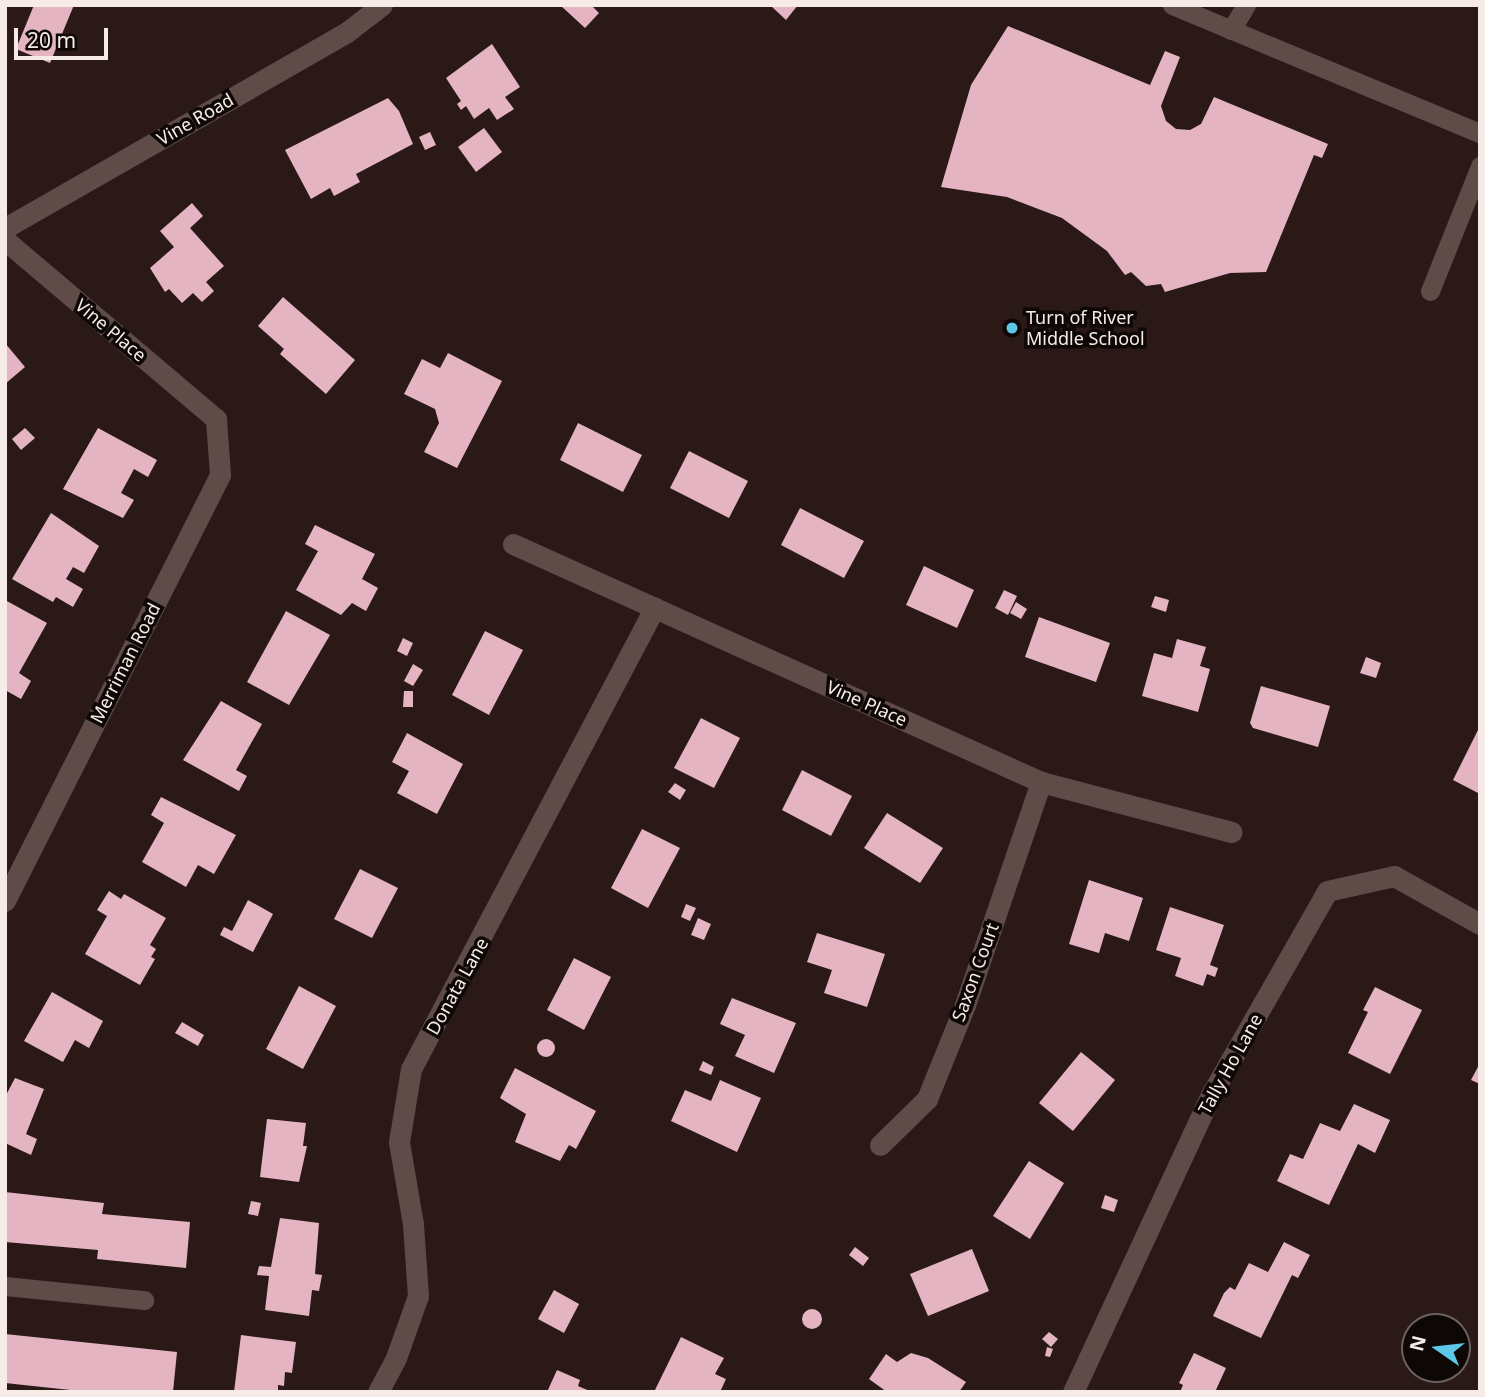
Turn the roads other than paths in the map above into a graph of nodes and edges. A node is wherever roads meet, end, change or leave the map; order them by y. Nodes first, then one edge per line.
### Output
1 (382, 5) edge
2 (1172, 5) edge
3 (1246, 5) edge
4 (1231, 30) junction
5 (1480, 134) edge
6 (1480, 166) edge
7 (5, 228) edge
8 (5, 240) edge
9 (1430, 291) dead end
10 (216, 419) joint
11 (513, 544) dead end
12 (655, 607) junction
13 (1041, 782) junction
14 (1232, 832) dead end
15 (5, 901) edge
16 (1480, 923) edge
17 (880, 1145) dead end
18 (5, 1286) edge
19 (144, 1300) dead end
20 (378, 1392) edge
21 (1073, 1392) edge

1 - 7 street, Vine Road
2 - 4 lane
3 - 4 lane
4 - 5 lane
6 - 9 lane
8 - 10 street, Vine Place
10 - 15 street, Merriman Road
11 - 12 street, Vine Place
12 - 13 street, Vine Place
12 - 20 street, Donata Lane
13 - 14 street, Vine Place
13 - 17 street, Saxon Court
16 - 21 street, Tally Ho Lane
18 - 19 lane

